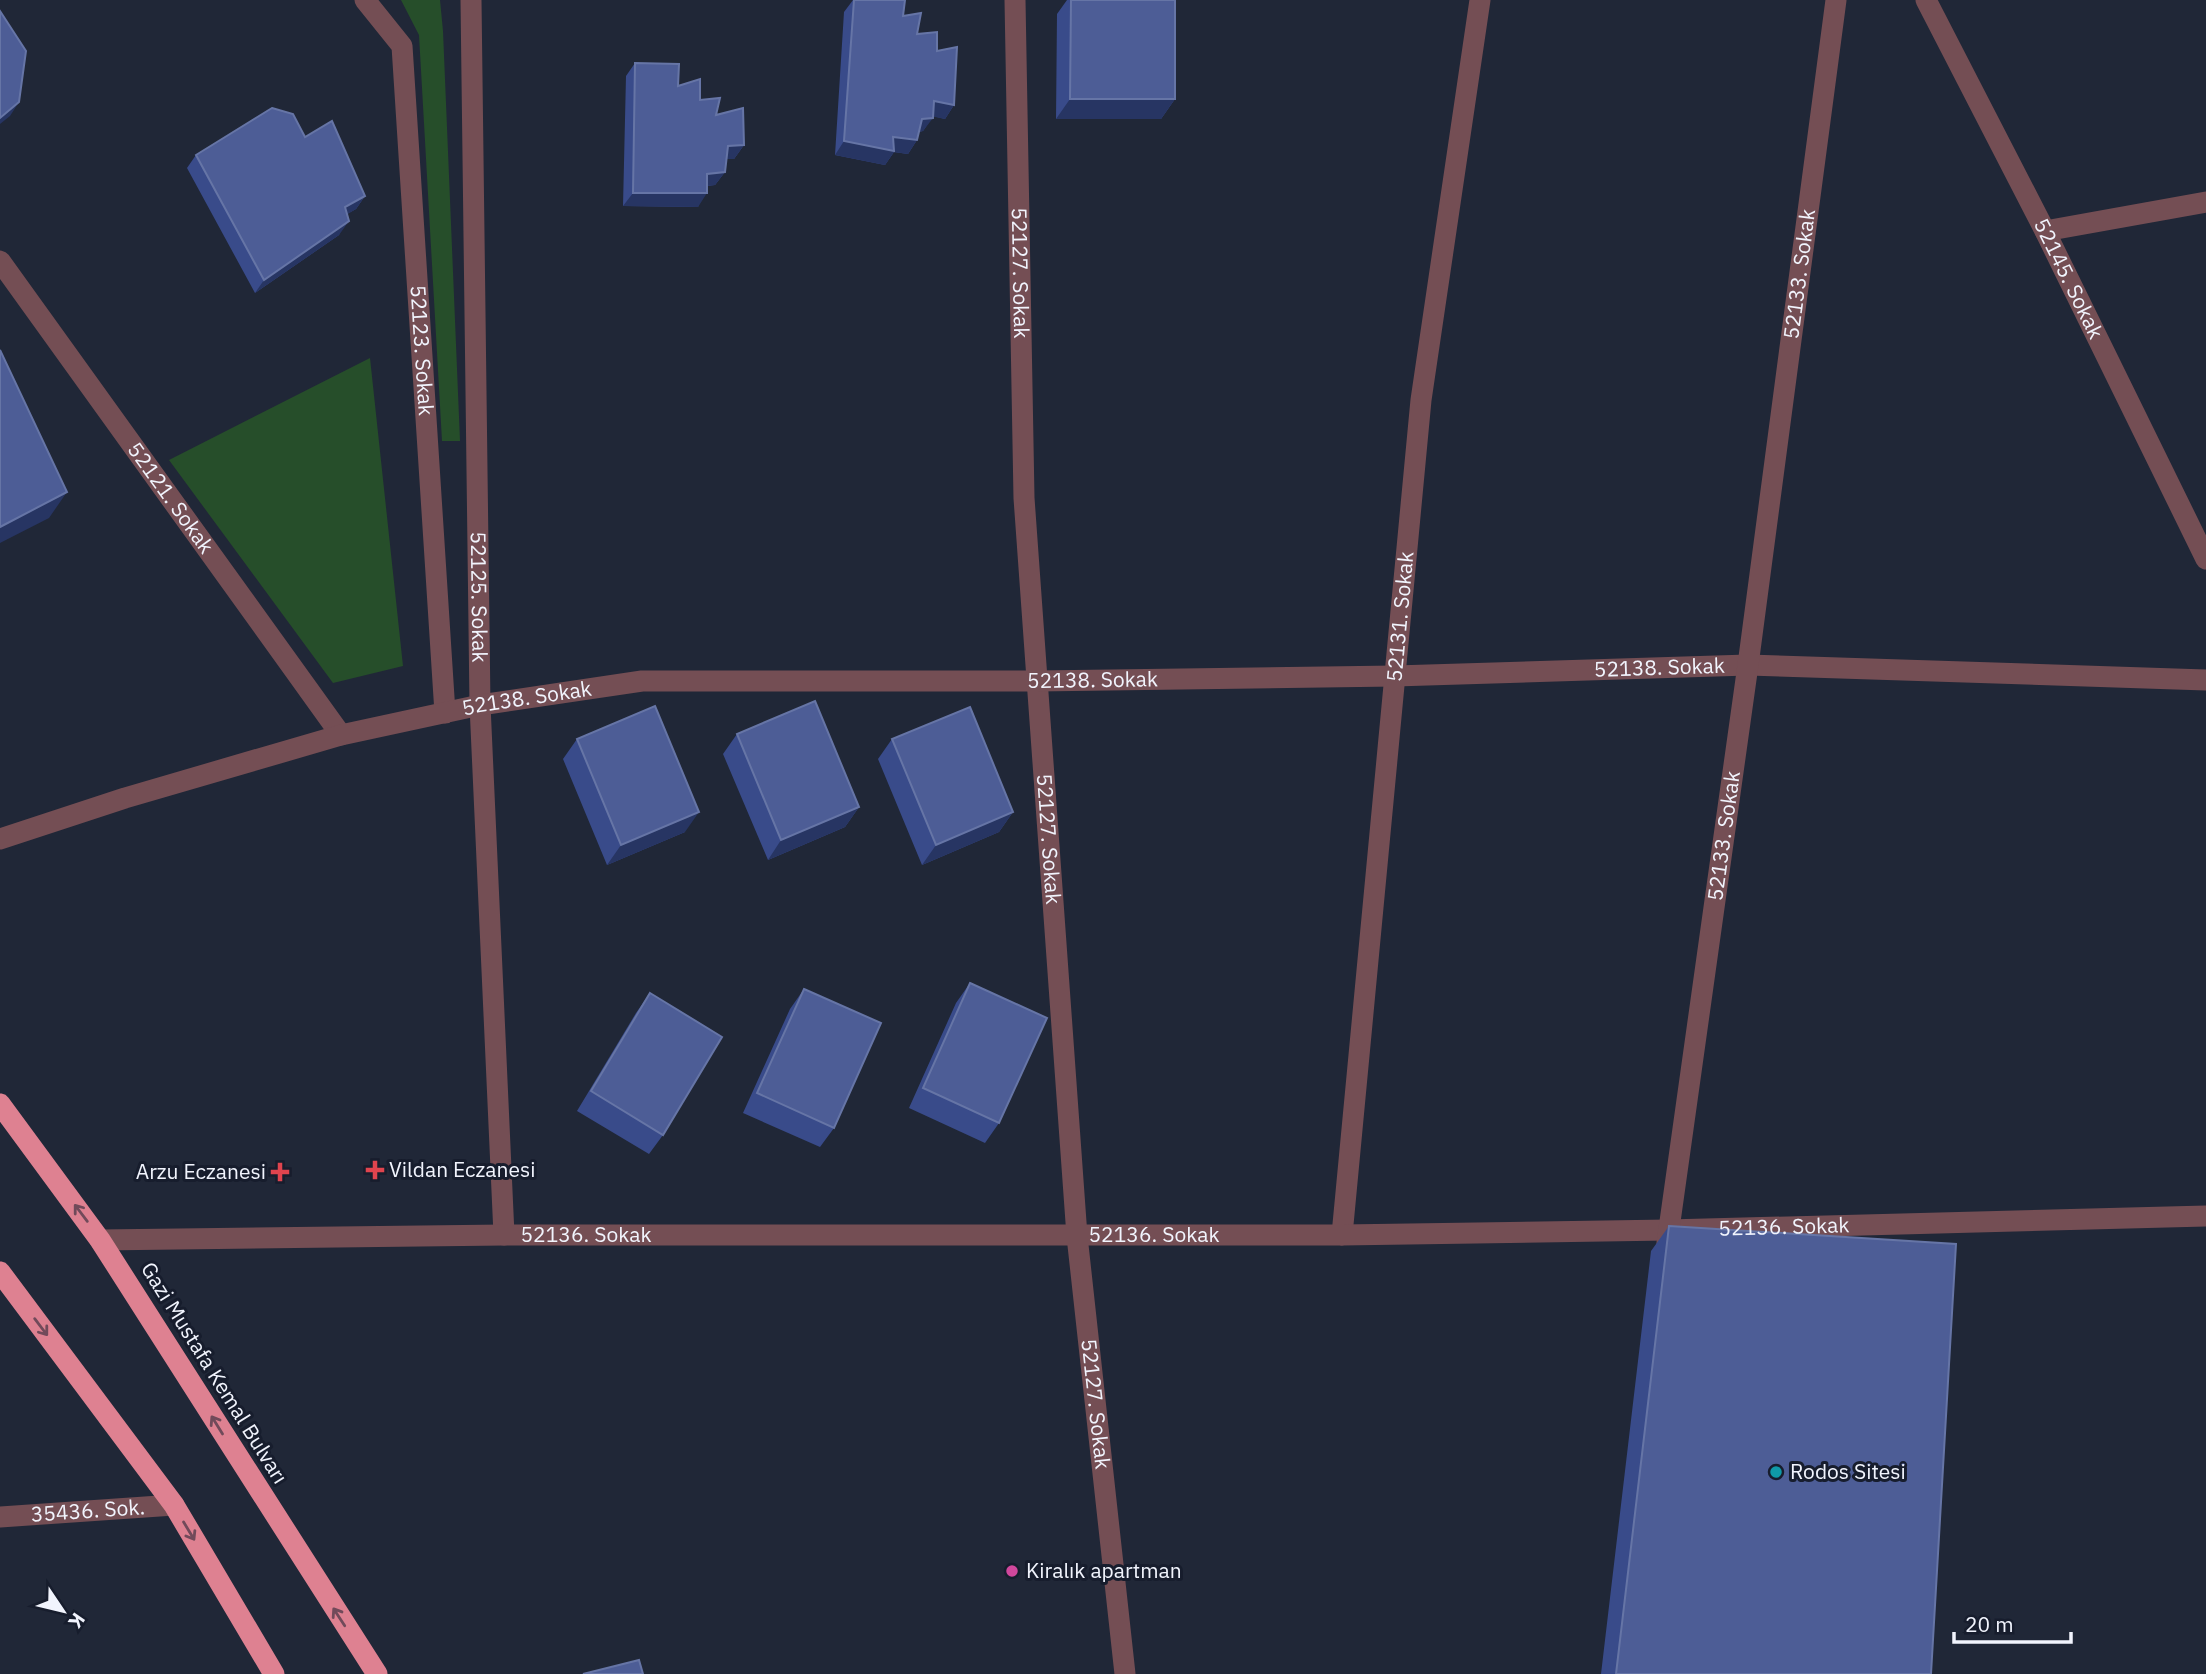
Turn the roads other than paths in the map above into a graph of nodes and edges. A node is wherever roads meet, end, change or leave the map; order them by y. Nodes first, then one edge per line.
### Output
1 (365, 0) edge
2 (471, 0) edge
3 (1015, 0) edge
4 (1480, 0) edge
5 (1836, 0) edge
6 (1926, 0) edge
7 (2206, 202) edge
8 (2045, 231) junction
9 (0, 261) edge
10 (2206, 559) edge
11 (1748, 665) junction
12 (1395, 676) junction
13 (2206, 680) edge
14 (1037, 681) junction
15 (480, 705) junction
16 (445, 713) junction
17 (341, 735) junction
18 (0, 839) edge
19 (0, 1104) edge
20 (2206, 1216) edge
21 (1668, 1230) junction
22 (504, 1235) junction
23 (1077, 1236) junction
24 (1342, 1236) junction
25 (100, 1240) junction
26 (1666, 1258) edge
27 (0, 1272) edge
28 (174, 1506) junction
29 (0, 1517) edge
30 (274, 1674) edge
31 (377, 1674) edge
32 (1125, 1674) edge

1 - 16 street, 52123. Sokak
2 - 15 street, 52125. Sokak
3 - 14 street, 52127. Sokak
4 - 12 street, 52131. Sokak
5 - 11 street, 52133. Sokak
6 - 8 street, 52145. Sokak
7 - 8 street
8 - 10 street, 52145. Sokak
9 - 17 street, 52121. Sokak
11 - 12 street, 52138. Sokak
11 - 13 street, 52138. Sokak
11 - 21 street, 52133. Sokak
12 - 14 street, 52138. Sokak
12 - 24 street, 52131. Sokak
14 - 15 street, 52138. Sokak
14 - 23 street, 52127. Sokak
15 - 16 street, 52138. Sokak
15 - 22 street, 52125. Sokak
16 - 17 street, 52138. Sokak
17 - 18 street, 52138. Sokak
25 -> 19 highway, Gazi Mustafa Kemal Bulvarı
20 - 21 street, 52136. Sokak
21 - 24 street, 52136. Sokak
21 - 26 street, 52133. Sokak
22 - 23 street, 52136. Sokak
22 - 25 street, 52136. Sokak
23 - 24 street, 52136. Sokak
23 - 32 street, 52127. Sokak
31 -> 25 highway, Gazi Mustafa Kemal Bulvarı
27 -> 28 highway
28 - 29 street, 35436. Sok.
28 -> 30 highway

